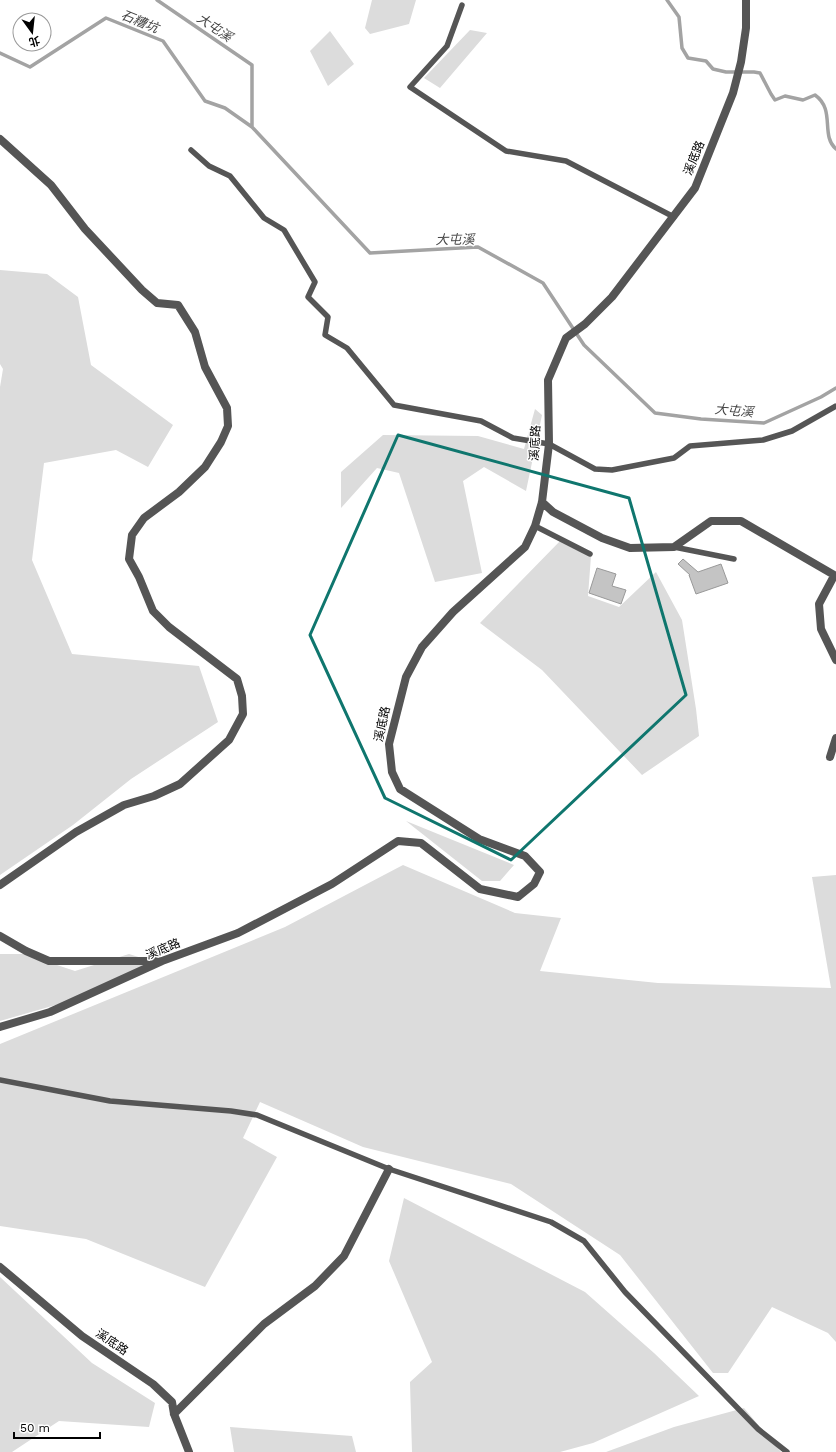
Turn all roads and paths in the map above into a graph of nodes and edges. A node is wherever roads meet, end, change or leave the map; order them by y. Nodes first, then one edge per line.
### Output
1 (746, 0) edge
2 (462, 5) dead end
3 (0, 138) edge
4 (191, 150) dead end
5 (674, 217) junction
6 (836, 406) edge
7 (549, 444) junction
8 (542, 502) junction
9 (535, 526) junction
10 (674, 547) junction
11 (590, 554) dead end
12 (734, 558) dead end
13 (835, 576) edge
14 (836, 660) edge
15 (836, 738) edge
16 (830, 756) dead end
17 (0, 885) edge
18 (0, 936) edge
19 (162, 961) junction
20 (0, 1027) edge
21 (0, 1080) edge
22 (389, 1169) junction
23 (0, 1267) edge
24 (174, 1414) junction
25 (189, 1452) edge
26 (787, 1452) edge

1 - 5 street, 溪底路
2 - 5 lane
3 - 17 street
4 - 7 lane
5 - 7 street, 溪底路
6 - 7 lane
7 - 8 street, 溪底路
8 - 9 street, 溪底路
8 - 10 street
9 - 11 lane
9 - 19 street, 溪底路
10 - 12 lane
10 - 13 street
13 - 14 street
15 - 16 street
18 - 19 street
19 - 20 street, 溪底路
21 - 22 lane
22 - 24 street
22 - 26 lane
23 - 24 street, 溪底路
24 - 25 street, 溪底路

